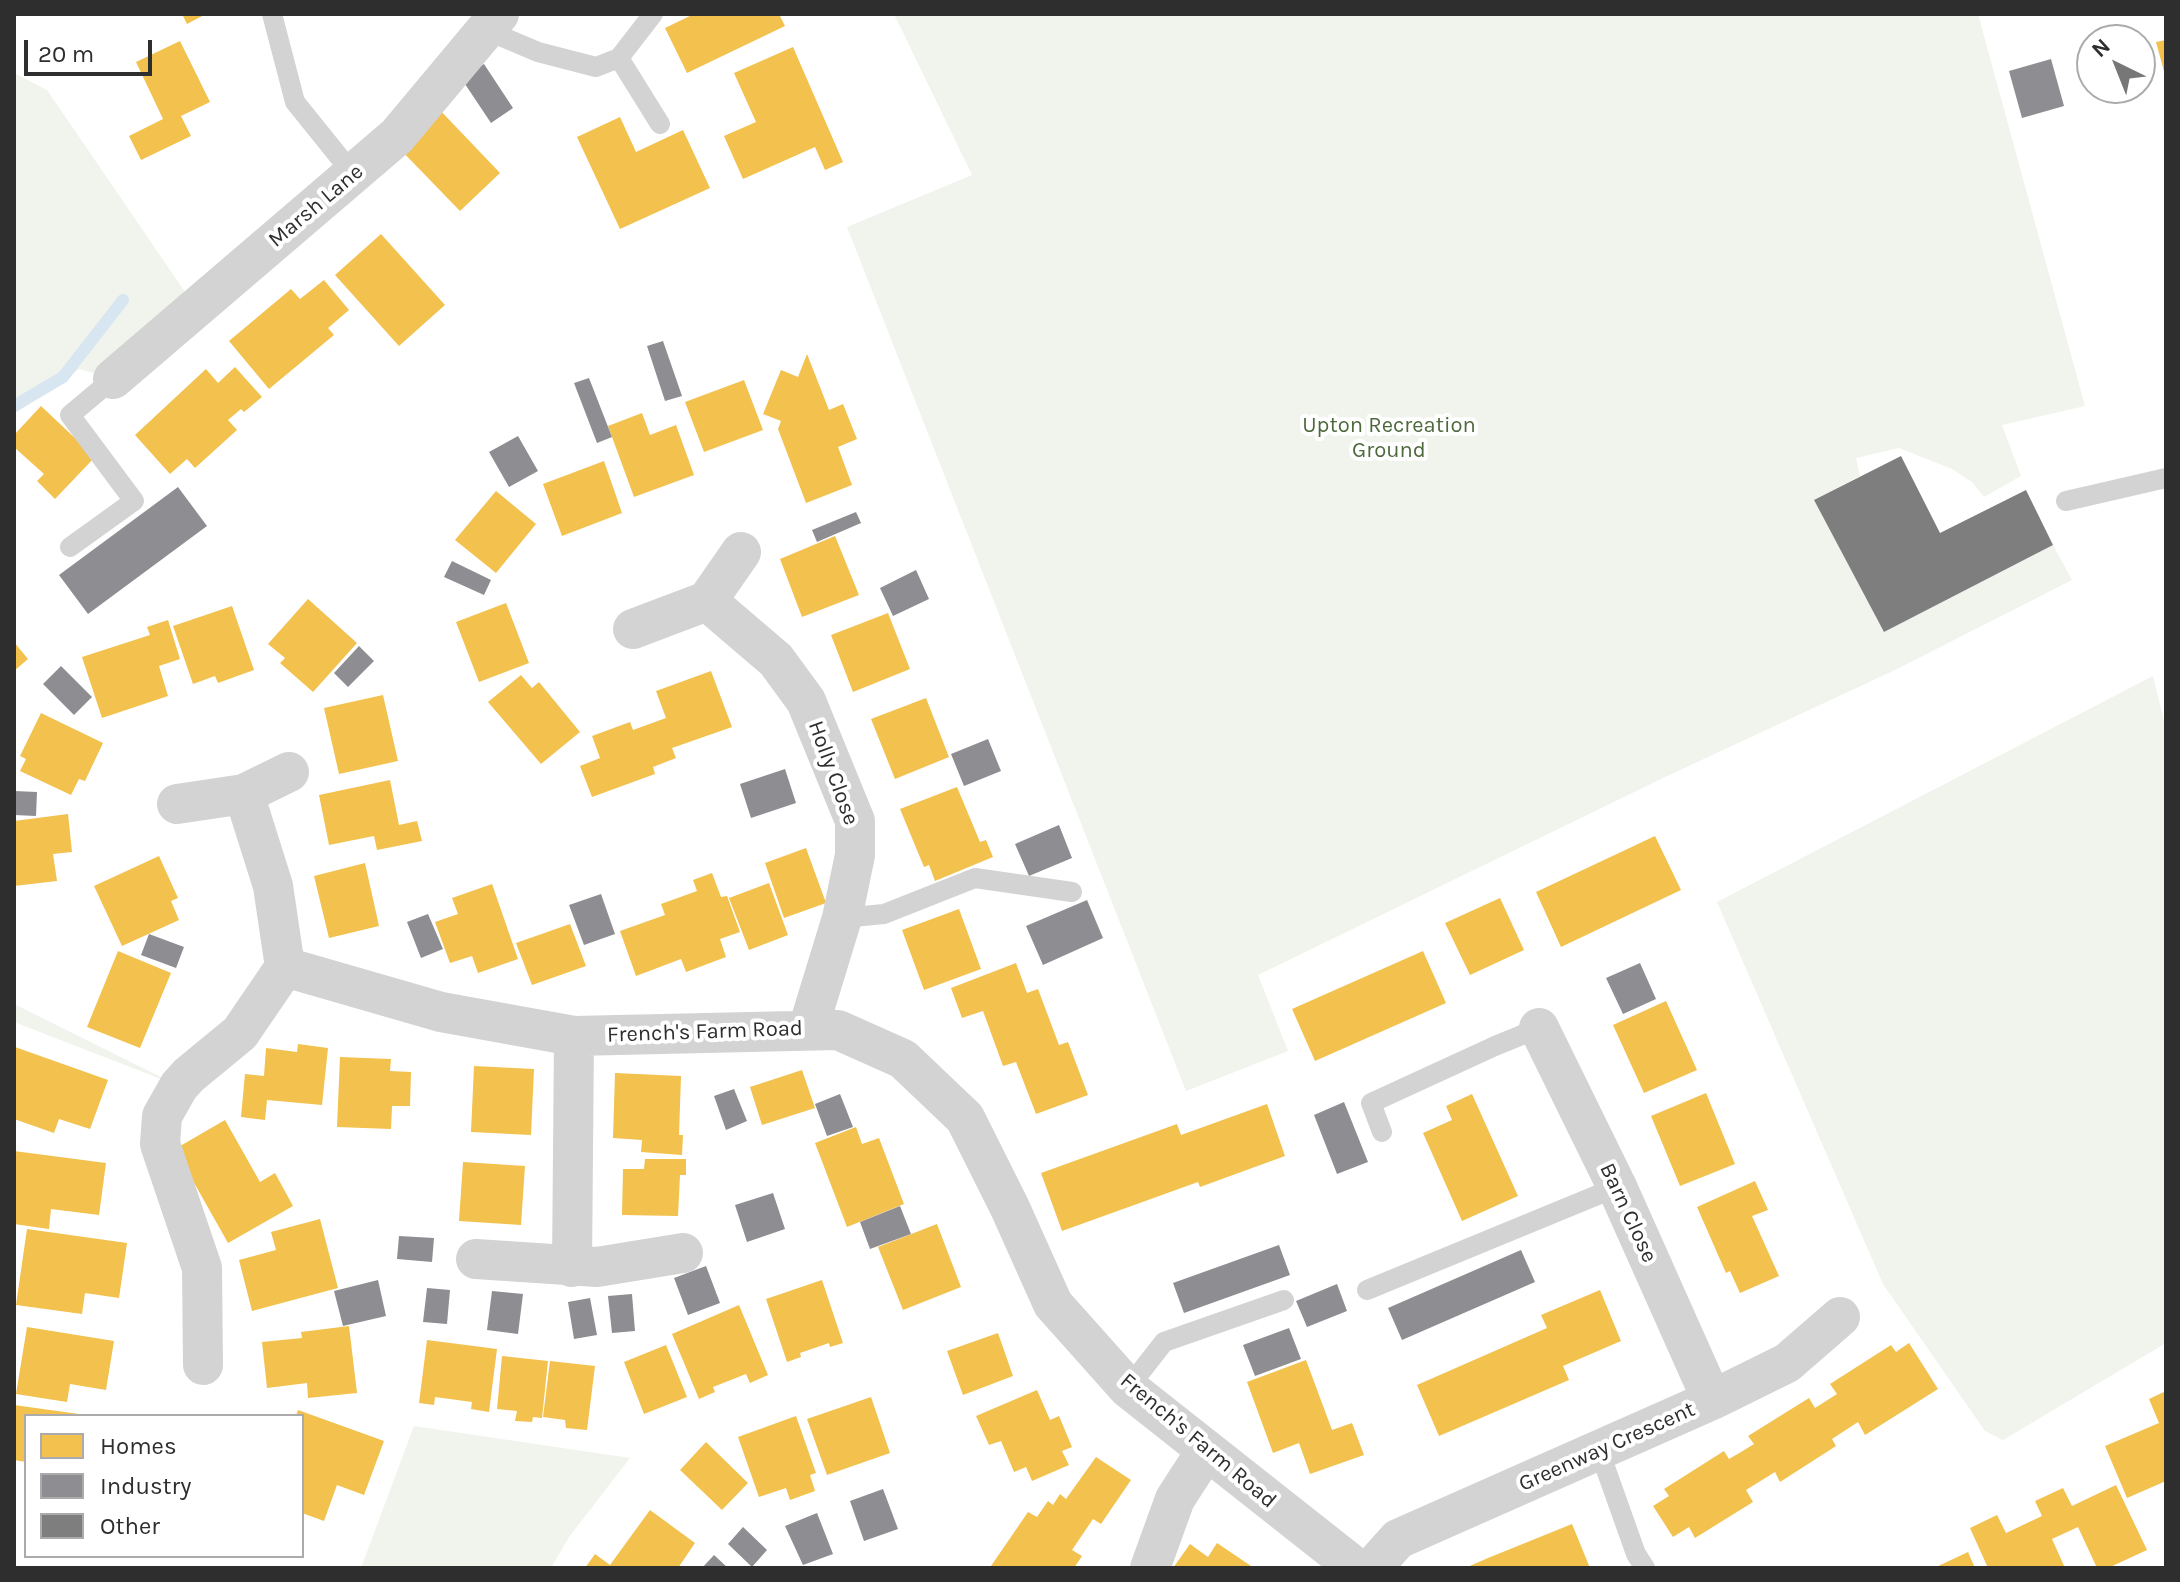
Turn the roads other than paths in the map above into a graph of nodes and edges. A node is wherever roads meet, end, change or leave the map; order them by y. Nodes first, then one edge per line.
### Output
1 (272, 14) edge
2 (653, 14) edge
3 (492, 19) edge
4 (619, 58) junction
5 (660, 124) dead end
6 (353, 174) junction
7 (113, 379) joint
8 (2166, 478) edge
9 (2066, 501) dead end
10 (70, 547) dead end
11 (741, 552) dead end
12 (707, 601) junction
13 (633, 629) dead end
14 (289, 772) dead end
15 (244, 794) junction
16 (177, 804) dead end
17 (1072, 892) dead end
18 (842, 918) junction
19 (285, 967) junction
20 (1539, 1028) joint
21 (808, 1029) junction
22 (574, 1036) junction
23 (1382, 1132) dead end
24 (1617, 1187) junction
25 (683, 1253) dead end
26 (476, 1259) dead end
27 (572, 1267) junction
28 (1367, 1290) dead end
29 (1284, 1300) dead end
30 (1840, 1317) dead end
31 (203, 1365) dead end
32 (1128, 1388) junction
33 (1712, 1400) junction
34 (1599, 1450) junction
35 (1206, 1451) junction
36 (1150, 1568) edge
37 (1356, 1568) edge
38 (1372, 1568) edge
39 (1645, 1568) edge

1 - 6 lane
2 - 4 lane
3 - 4 lane
3 - 6 street, Marsh Lane
4 - 5 lane
6 - 7 street, Marsh Lane
7 - 10 lane
8 - 9 lane
11 - 12 street
12 - 13 street
12 - 18 street, Holly Close
14 - 15 street
15 - 16 street
15 - 19 street
17 - 18 lane
18 - 21 street, Holly Close
19 - 22 street, French's Farm Road
19 - 31 street
20 - 23 lane
20 - 24 street, Barn Close
21 - 22 street, French's Farm Road
21 - 32 street, French's Farm Road
22 - 27 street
24 - 28 lane
24 - 33 street, Barn Close
25 - 27 street
26 - 27 street
29 - 32 lane
30 - 33 street, Greenway Crescent
32 - 35 street, French's Farm Road
33 - 34 street, Greenway Crescent
34 - 38 street, Greenway Crescent
34 - 39 lane
35 - 36 street
35 - 37 street, French's Farm Road

